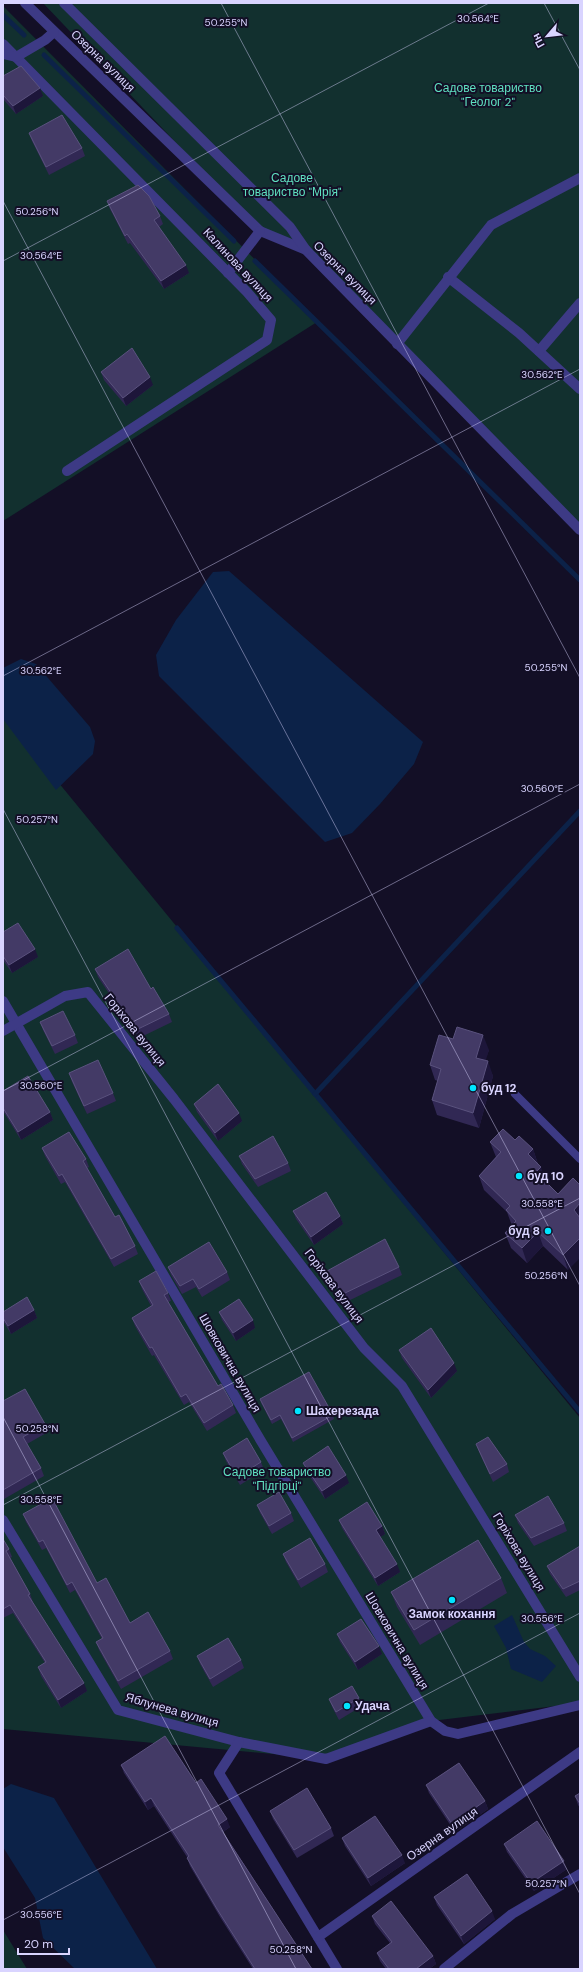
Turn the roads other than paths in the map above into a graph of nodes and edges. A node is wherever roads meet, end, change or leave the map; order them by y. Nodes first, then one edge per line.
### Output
1 (25, 3) edge
2 (64, 3) edge
3 (54, 32) junction
4 (3, 44) edge
5 (3, 54) edge
6 (16, 57) junction
7 (580, 178) edge
8 (260, 231) junction
9 (306, 250) junction
10 (228, 273) junction
11 (448, 277) junction
12 (580, 302) edge
13 (396, 344) junction
14 (539, 351) junction
15 (580, 389) edge
16 (67, 471) dead end
17 (580, 530) edge
18 (3, 1001) edge
19 (16, 1023) junction
20 (3, 1031) edge
21 (515, 1094) dead end
22 (580, 1159) edge
23 (3, 1520) edge
24 (580, 1677) edge
25 (580, 1705) edge
26 (431, 1721) junction
27 (240, 1742) junction
28 (580, 1752) edge
29 (580, 1874) edge
30 (318, 1937) junction
31 (337, 1969) edge
32 (444, 1969) edge

1 - 3 street, Озерна вулиця
2 - 9 street
3 - 6 street
3 - 8 street, Озерна вулиця
4 - 6 street, Калинова вулиця
5 - 6 street
6 - 10 street, Калинова вулиця
7 - 11 street
8 - 9 street, Озерна вулиця
8 - 10 street
9 - 13 street, Озерна вулиця
10 - 16 street, Калинова вулиця
11 - 13 street
11 - 14 street
12 - 14 street
13 - 17 street, Озерна вулиця
14 - 15 street
18 - 19 street, Шовковична вулиця
19 - 20 street
19 - 24 street, Горіхова вулиця
19 - 26 street, Шовковична вулиця
21 - 22 lane
23 - 27 street, Яблунева вулиця
25 - 26 street, Шовковична вулиця
26 - 27 street, Яблунева вулиця
27 - 30 street
28 - 30 street, Озерна вулиця
29 - 32 street
30 - 31 street

